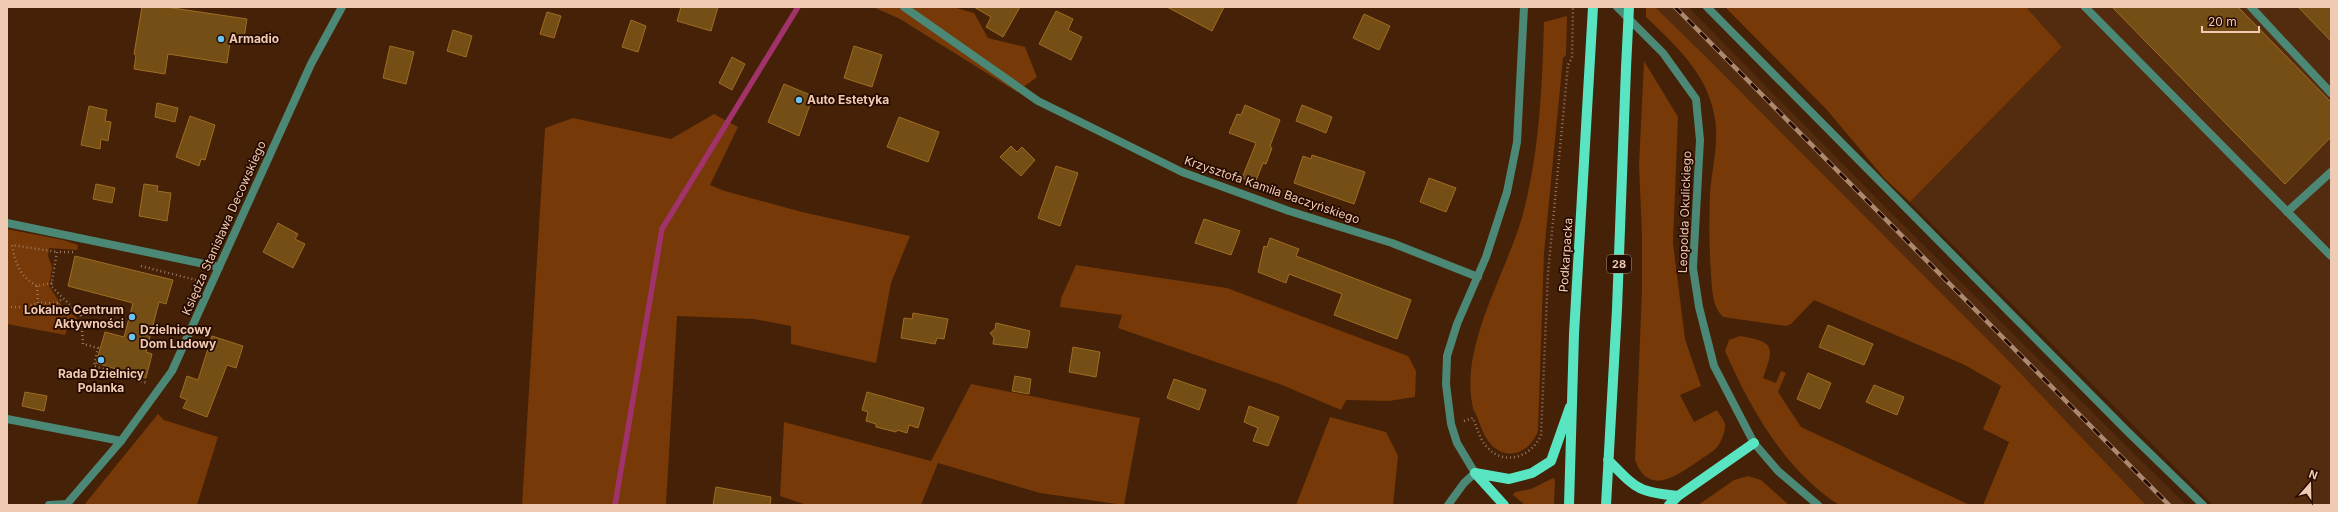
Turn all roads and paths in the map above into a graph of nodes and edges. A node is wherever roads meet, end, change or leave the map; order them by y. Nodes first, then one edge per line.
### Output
1 (342, 7) edge
2 (904, 7) edge
3 (1524, 7) edge
4 (1573, 7) edge
5 (1593, 7) edge
6 (1617, 7) edge
7 (1629, 7) edge
8 (1707, 7) edge
9 (2085, 7) edge
10 (2251, 7) edge
11 (2331, 93) edge
12 (2331, 172) edge
13 (2287, 212) junction
14 (7, 222) edge
15 (7, 244) edge
16 (12, 245) junction
17 (57, 252) junction
18 (76, 252) dead end
19 (2331, 256) edge
20 (138, 266) dead end
21 (219, 267) junction
22 (1478, 278) junction
23 (196, 280) dead end
24 (52, 283) junction
25 (38, 286) junction
26 (62, 299) junction
27 (38, 303) junction
28 (7, 306) edge
29 (149, 384) dead end
30 (1573, 396) junction
31 (7, 419) edge
32 (1463, 421) dead end
33 (121, 441) junction
34 (1754, 443) junction
35 (1608, 460) junction
36 (1475, 473) junction
37 (1678, 496) junction
38 (66, 504) edge
39 (49, 505) edge
40 (1448, 505) edge
41 (1504, 505) edge
42 (1569, 505) edge
43 (1606, 505) edge
44 (1669, 505) edge
45 (1818, 505) edge
46 (2204, 505) edge

1 - 21 street, Księdza Stanisława Decowskiego
2 - 22 street, Krzysztofa Kamila Baczyńskiego
3 - 22 street
4 - 32 path
5 - 30 main road, Podkarpacka
6 - 34 street, Leopolda Okulickiego
7 - 35 main road, 28, bridge
8 - 46 street
9 - 13 street
10 - 11 street
12 - 13 street
13 - 19 street
14 - 21 street
15 - 16 path
16 - 17 path
16 - 25 path
17 - 18 path
17 - 24 path
20 - 23 path
21 - 33 street, Księdza Stanisława Decowskiego
22 - 36 street
24 - 25 path
24 - 26 path
25 - 27 path
26 - 27 path
26 - 29 path
27 - 28 path
30 - 36 main road
30 - 42 main road, Podkarpacka
31 - 33 street
33 - 38 street, Księdza Stanisława Decowskiego
34 - 37 main road
34 - 45 street, Leopolda Okulickiego
35 - 37 main road
35 - 43 main road, 28
36 - 40 street
36 - 41 main road
37 - 44 main road
38 - 39 street, Księdza Stanisława Decowskiego

